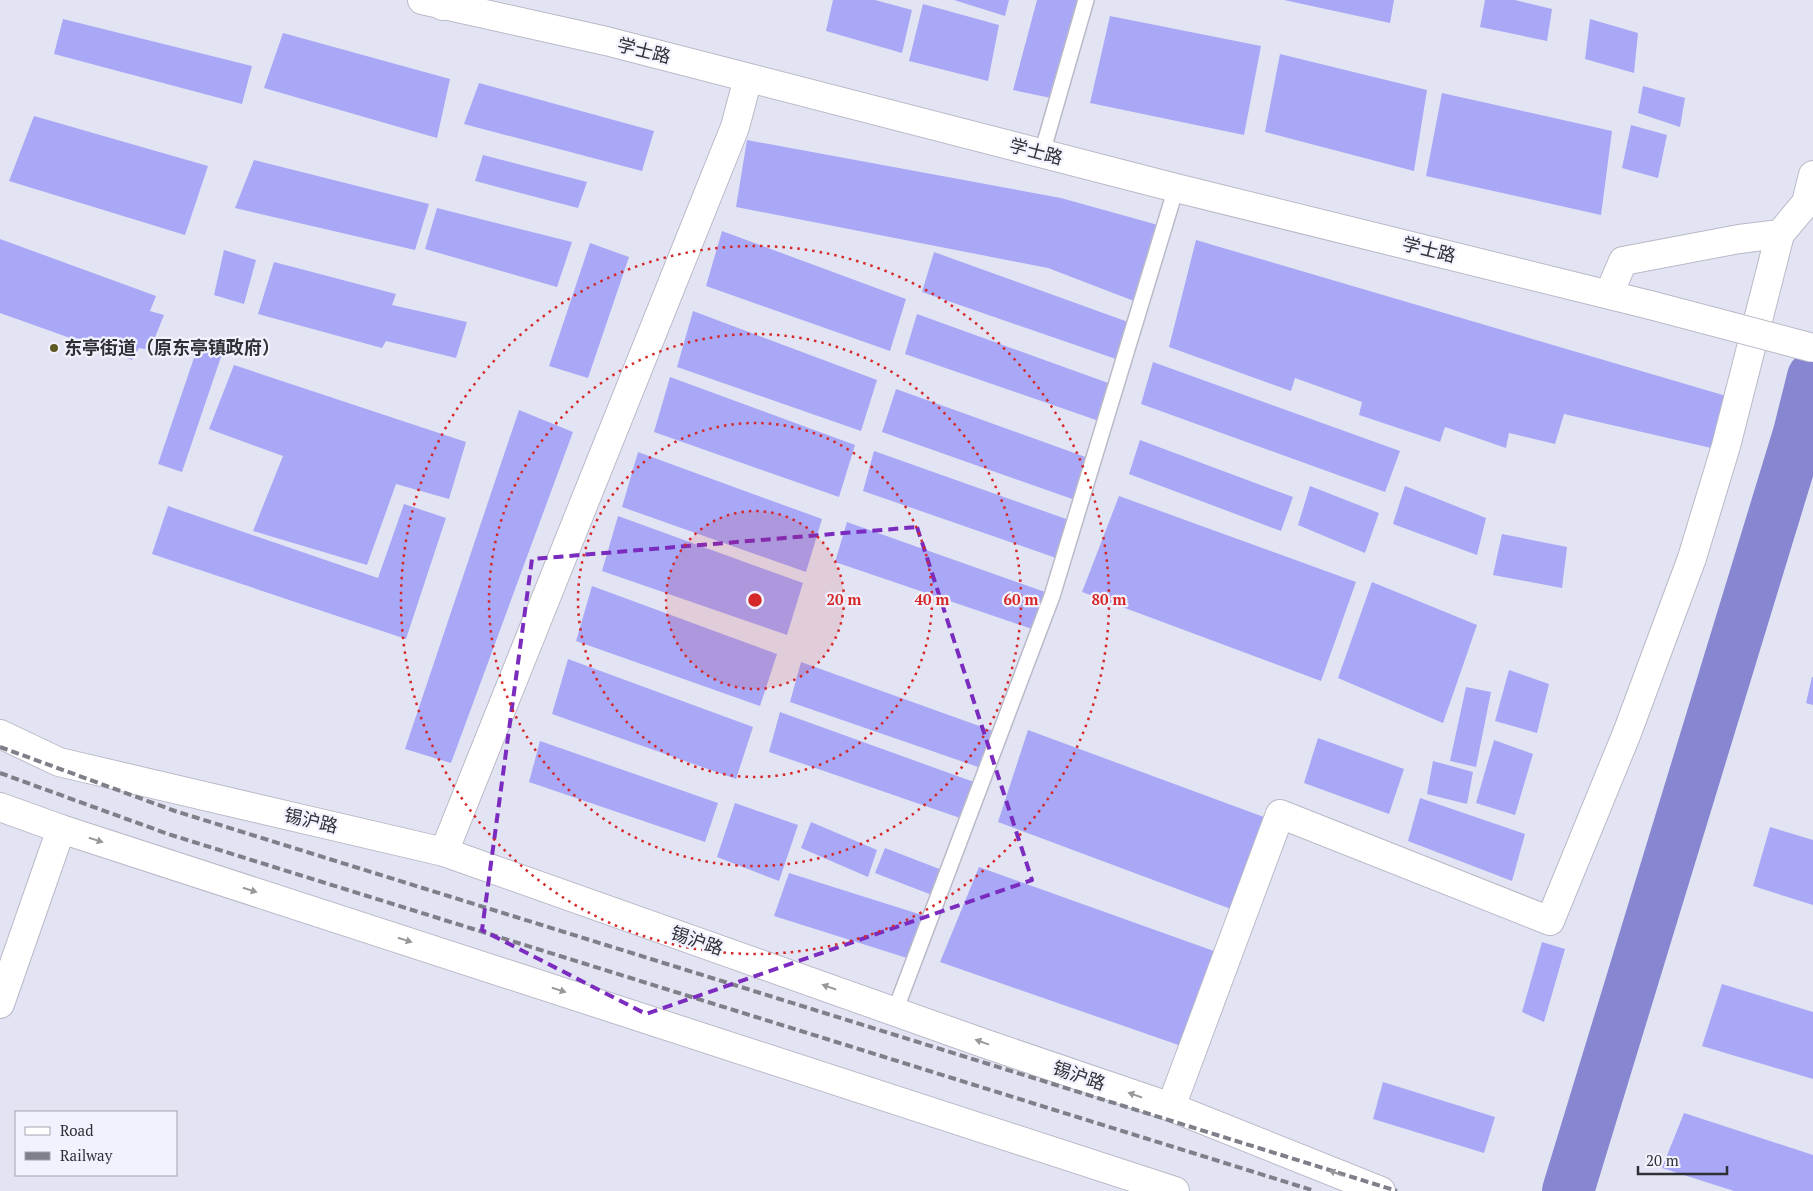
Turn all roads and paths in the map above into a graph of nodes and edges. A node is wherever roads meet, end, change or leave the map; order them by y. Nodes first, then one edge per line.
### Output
1 (1086, 0) edge
2 (436, 2) edge
3 (748, 78) junction
4 (1042, 153) junction
5 (1813, 175) edge
6 (1176, 188) junction
7 (1780, 234) junction
8 (1609, 294) junction
9 (1813, 348) edge
10 (0, 734) edge
11 (0, 807) edge
12 (60, 829) junction
13 (444, 852) junction
14 (0, 1004) edge
15 (896, 1011) junction
16 (1171, 1107) junction
17 (1175, 1191) edge
18 (1381, 1191) edge

1 - 4 lane
2 - 3 street, 学士路
3 - 4 street, 学士路
3 - 13 street
4 - 6 street, 学士路
5 - 7 street
6 - 8 street, 学士路
6 - 15 lane
7 - 8 street
7 - 16 street
8 - 9 street, 学士路, bridge
10 - 13 street, 锡沪路
11 - 12 street
12 - 14 street
12 -> 17 street
15 -> 13 street, 锡沪路
16 -> 15 street, 锡沪路
18 -> 16 street, 锡沪路

